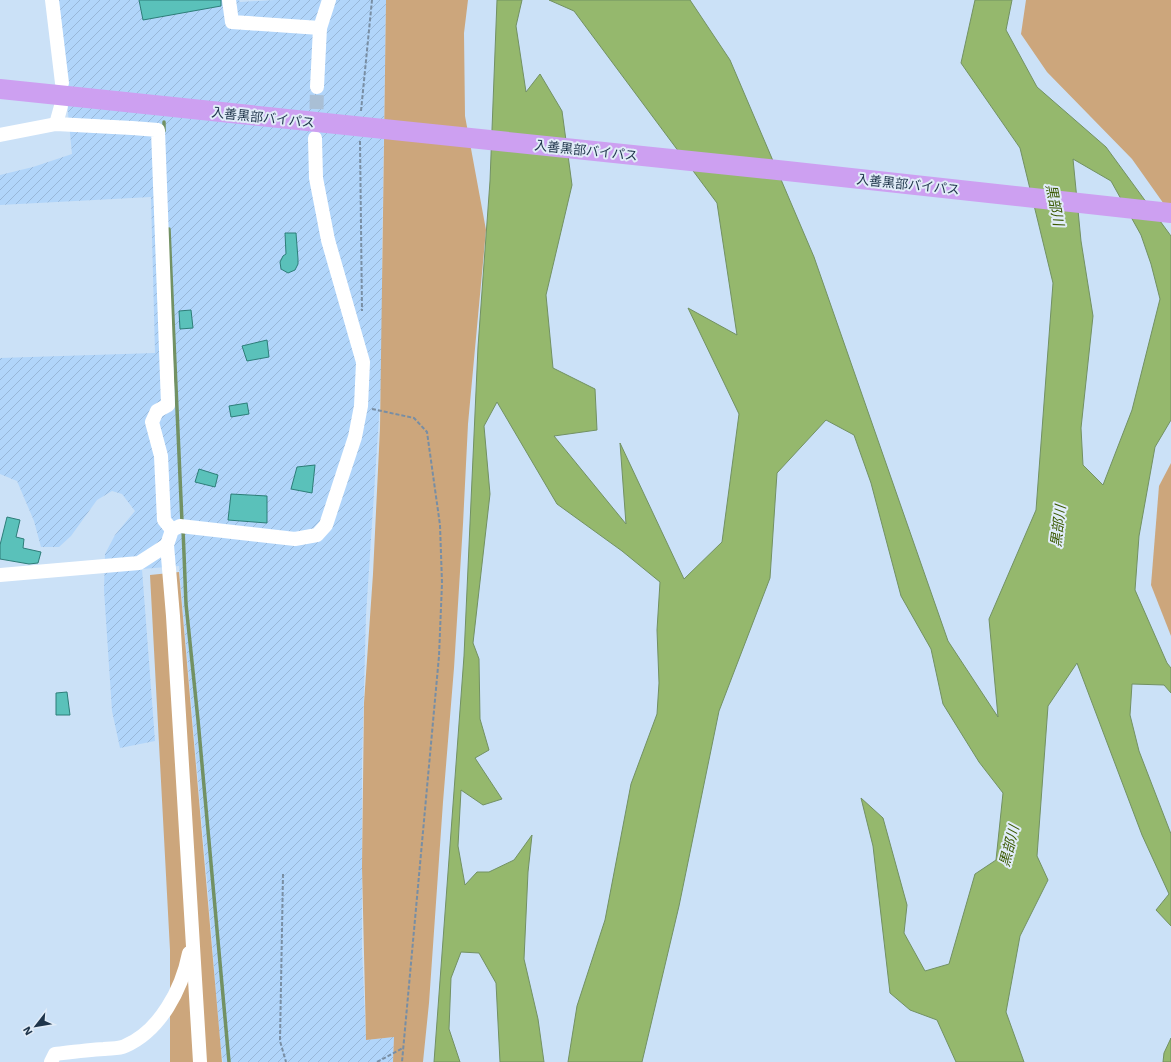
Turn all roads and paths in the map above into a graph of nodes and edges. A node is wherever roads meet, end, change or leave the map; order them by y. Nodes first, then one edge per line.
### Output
1 (52, 0) edge
2 (229, 0) edge
3 (329, 0) edge
4 (372, 0) edge
5 (320, 28) junction
6 (62, 83) dead end
7 (317, 87) tunnel mouth
8 (0, 89) edge
9 (60, 106) dead end
10 (361, 112) dead end
11 (56, 124) junction
12 (311, 130) junction
13 (0, 135) edge
14 (360, 135) dead end
15 (1171, 212) edge
16 (362, 315) dead end
17 (361, 406) junction
18 (172, 530) junction
19 (167, 545) junction
20 (0, 575) edge
21 (283, 874) dead end
22 (192, 939) junction
23 (403, 1048) junction
24 (51, 1062) edge
25 (200, 1062) edge
26 (286, 1062) edge
27 (377, 1062) edge
28 (402, 1062) edge

1 - 6 street
2 - 5 street
3 - 5 street
4 - 10 path
5 - 7 street
8 - 12 highway, 入善黒部バイパス
9 - 11 street
11 - 13 street
11 - 18 street
12 - 15 highway, 入善黒部バイパス
12 - 17 street
14 - 16 path
17 - 18 street
17 - 23 path
18 - 19 street
19 - 20 street
19 - 22 street
21 - 26 path
22 - 24 street
22 - 25 street
23 - 27 path
23 - 28 path

